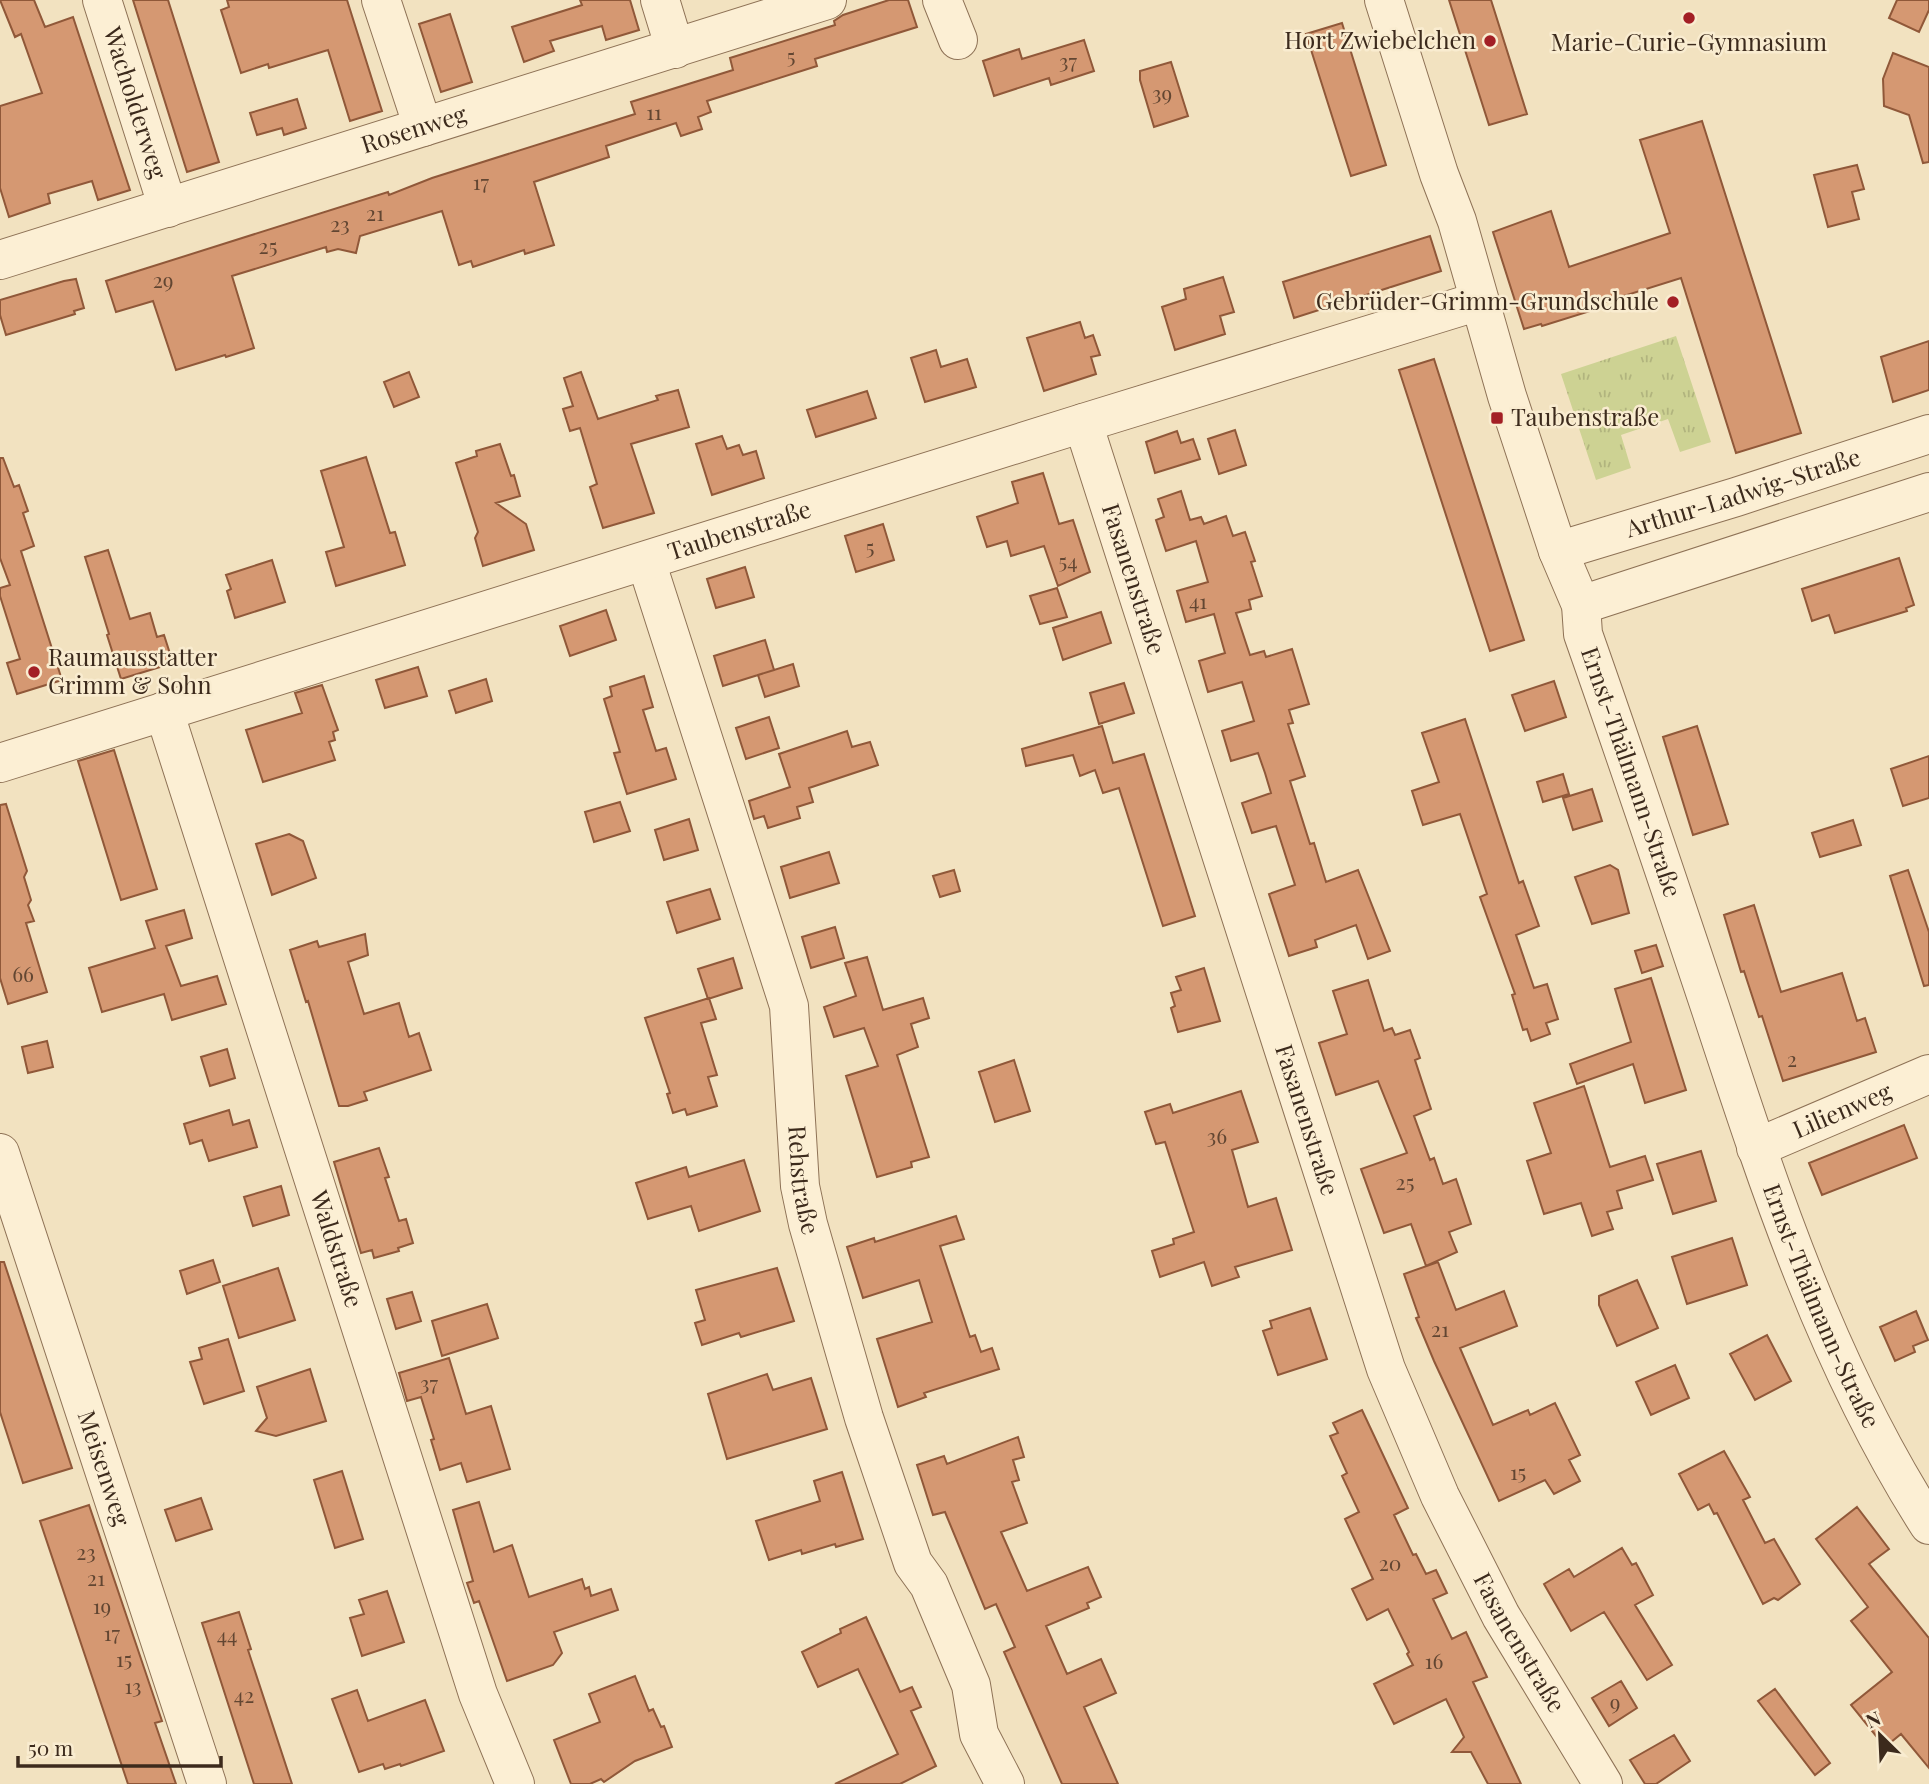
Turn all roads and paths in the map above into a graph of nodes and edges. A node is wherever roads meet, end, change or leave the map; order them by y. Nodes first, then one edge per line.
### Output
1 (102, 0) edge
2 (381, 0) edge
3 (660, 0) edge
4 (827, 0) edge
5 (942, 0) edge
6 (1384, 0) edge
7 (958, 40) dead end
8 (675, 49) junction
9 (423, 127) junction
10 (168, 208) junction
11 (0, 260) edge
12 (1479, 301) junction
13 (1083, 423) junction
14 (1929, 434) edge
15 (1929, 492) edge
16 (1558, 551) junction
17 (646, 561) junction
18 (1581, 605) junction
19 (164, 711) junction
20 (0, 763) edge
21 (1929, 1074) edge
22 (1756, 1148) junction
23 (0, 1153) edge
24 (1929, 1525) edge
25 (207, 1784) edge
26 (515, 1784) edge
27 (1005, 1784) edge
28 (1604, 1784) edge

1 - 10 street, Wacholderweg
2 - 9 street
3 - 8 street
4 - 8 street, Rosenweg
5 - 7 street
6 - 12 street, Ernst-Thälmann-Straße
8 - 9 street, Rosenweg
9 - 10 street, Rosenweg
10 - 11 street, Rosenweg
12 - 13 street, Taubenstraße
12 - 16 street, Ernst-Thälmann-Straße
13 - 17 street, Taubenstraße
13 - 28 street, Fasanenstraße
14 - 16 street, Arthur-Ladwig-Straße
15 - 18 street
16 - 18 street, Ernst-Thälmann-Straße
17 - 19 street, Taubenstraße
17 - 27 street, Rehstraße
18 - 22 street, Ernst-Thälmann-Straße
19 - 20 street, Taubenstraße
19 - 26 street, Waldstraße
21 - 22 street, Lilienweg
22 - 24 street, Ernst-Thälmann-Straße
23 - 25 street, Meisenweg

